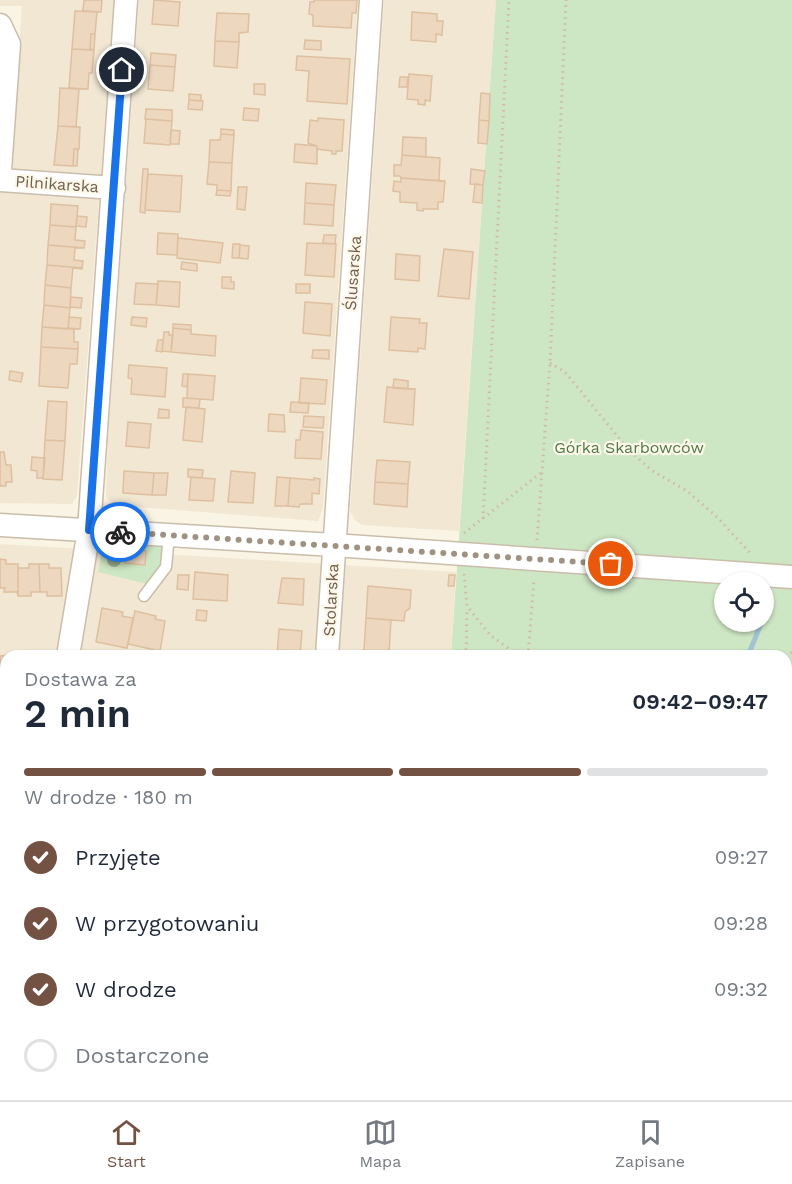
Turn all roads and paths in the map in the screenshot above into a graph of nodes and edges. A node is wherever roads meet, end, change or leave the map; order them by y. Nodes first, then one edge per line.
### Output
1 (126, 0) edge
2 (371, 0) edge
3 (509, 0) edge
4 (566, 0) edge
5 (0, 26) edge
6 (0, 170) edge
7 (0, 180) edge
8 (114, 188) junction
9 (550, 363) junction
10 (541, 473) junction
11 (483, 519) junction
12 (0, 525) edge
13 (89, 530) junction
14 (169, 535) junction
15 (463, 544) junction
16 (334, 545) junction
17 (752, 555) dead end
18 (536, 559) junction
19 (792, 577) edge
20 (144, 597) dead end
21 (467, 606) junction
22 (69, 650) edge
23 (327, 650) edge
24 (466, 650) edge
25 (511, 650) edge
26 (528, 650) edge

1 - 8 street, Pilnikarska
2 - 16 street, Ślusarska
3 - 11 path
4 - 9 path
5 - 6 street, Pilnikarska
7 - 8 street, Pilnikarska
8 - 13 street, Pilnikarska
9 - 10 path
9 - 17 path
10 - 11 path
10 - 18 path
11 - 15 path
12 - 13 street
13 - 14 street
13 - 22 street, Pilnikarska
14 - 16 street
14 - 20 lane
15 - 16 street
15 - 18 street
15 - 21 path
16 - 23 street, Stolarska
18 - 19 street
18 - 26 path
21 - 24 path
21 - 25 path

